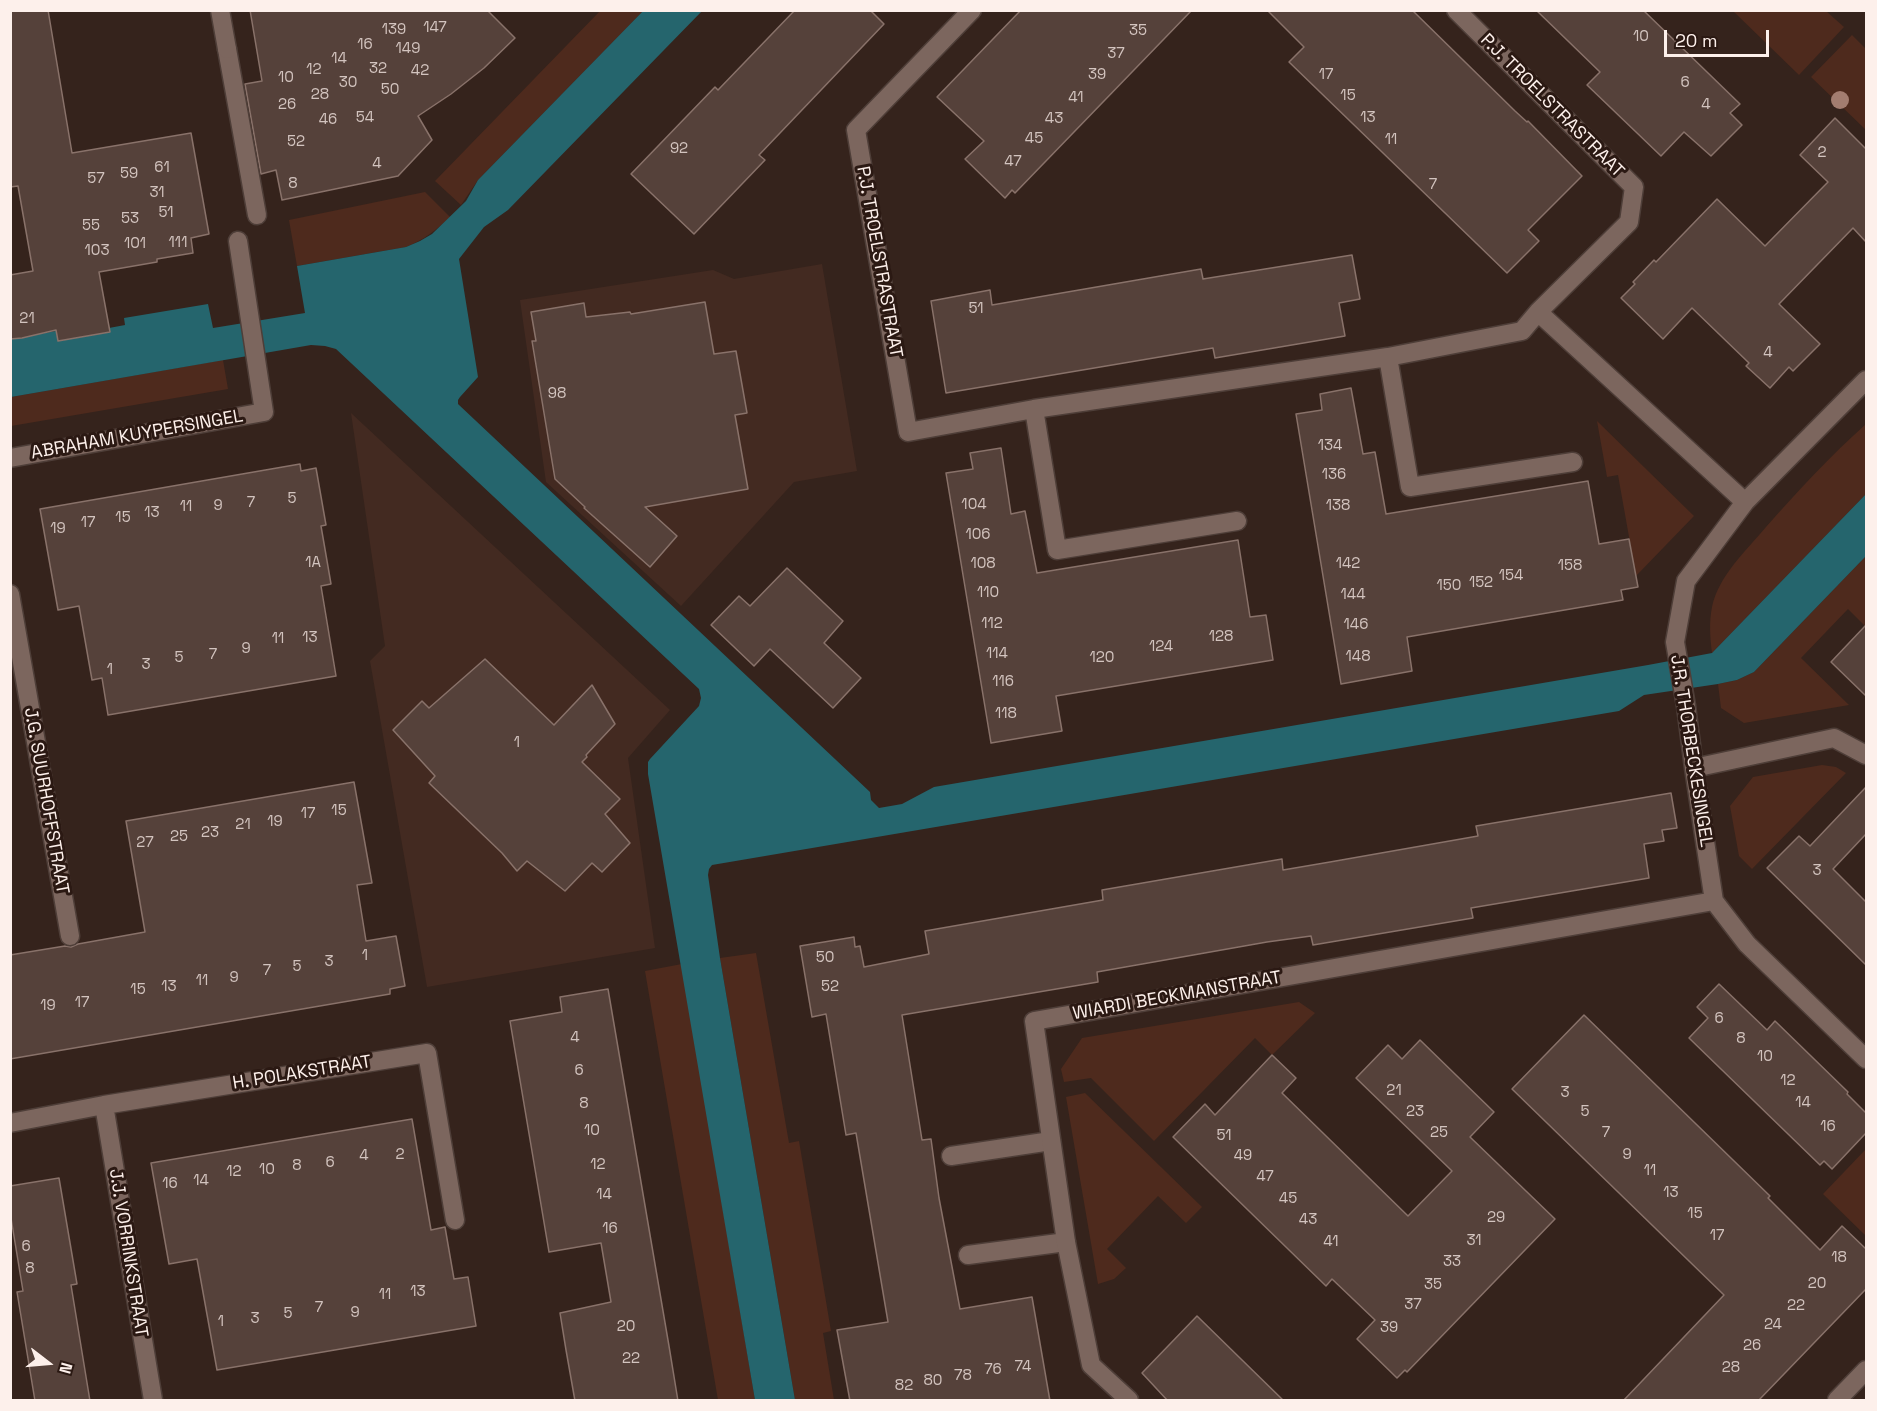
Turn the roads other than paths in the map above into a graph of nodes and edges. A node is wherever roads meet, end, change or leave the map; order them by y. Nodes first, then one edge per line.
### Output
1 (220, 10) edge
2 (972, 10) edge
3 (1456, 10) edge
4 (257, 215) dead end
5 (238, 241) dead end
6 (1538, 312) junction
7 (1388, 357) junction
8 (1866, 380) edge
9 (1034, 409) junction
10 (10, 458) edge
11 (1573, 462) dead end
12 (1745, 502) junction
13 (1238, 521) dead end
14 (10, 594) edge
15 (1866, 752) edge
16 (1694, 768) junction
17 (1714, 900) junction
18 (70, 936) dead end
19 (1866, 1059) edge
20 (104, 1105) junction
21 (10, 1123) edge
22 (1051, 1141) junction
23 (951, 1156) dead end
24 (455, 1220) dead end
25 (1066, 1242) junction
26 (968, 1255) dead end
27 (1866, 1370) edge
28 (153, 1401) edge
29 (1129, 1401) edge
30 (1837, 1401) edge

1 - 4 street
2 - 9 street, P.J. TROELSTRASTRAAT
3 - 6 street, P.J. TROELSTRASTRAAT
5 - 10 street, ABRAHAM KUYPERSINGEL
6 - 7 street, P.J. TROELSTRASTRAAT
6 - 12 street
7 - 9 street, P.J. TROELSTRASTRAAT
7 - 11 street
8 - 12 street, J.R. THORBECKESINGEL
9 - 13 street
12 - 16 street, J.R. THORBECKESINGEL
14 - 18 street, J.G. SUURHOFFSTRAAT
15 - 16 street
16 - 17 street, J.R. THORBECKESINGEL
17 - 19 street, J.R. THORBECKESINGEL
17 - 22 street, WIARDI BECKMANSTRAAT
20 - 21 street, H. POLAKSTRAAT
20 - 24 street, H. POLAKSTRAAT
20 - 28 street, J.J. VORRINKSTRAAT
22 - 23 street
22 - 25 street, WIARDI BECKMANSTRAAT
25 - 26 street
25 - 29 street, WIARDI BECKMANSTRAAT
27 - 30 street

